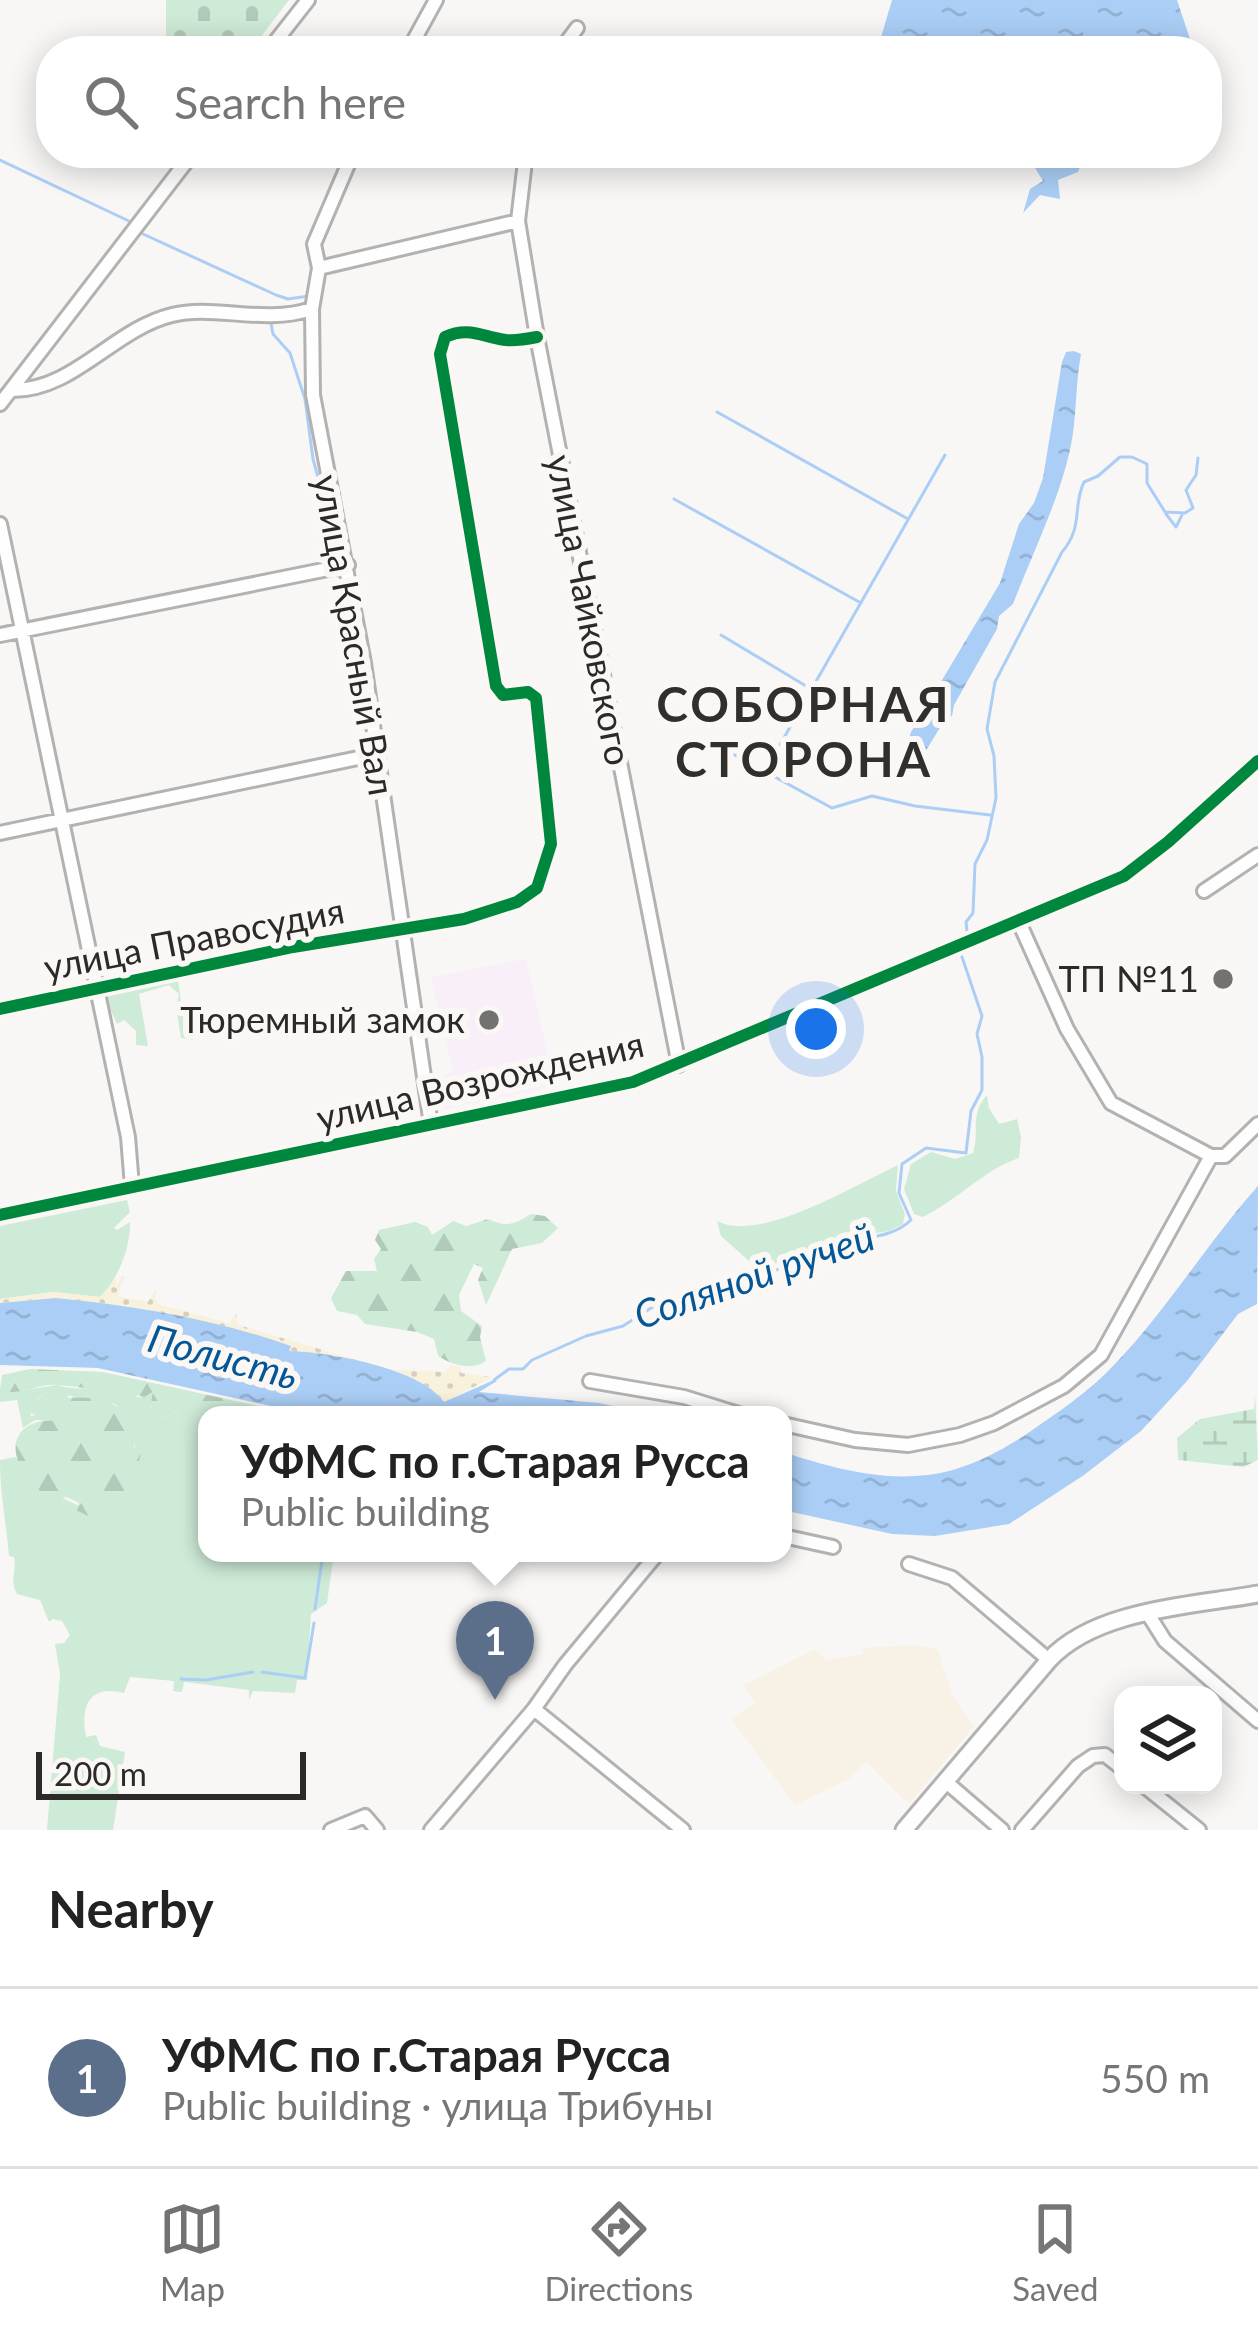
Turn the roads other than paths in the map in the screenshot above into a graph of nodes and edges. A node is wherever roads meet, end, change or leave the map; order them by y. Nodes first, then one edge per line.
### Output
1 (308, 0) edge
2 (436, 0) edge
3 (577, 28) dead end
4 (280, 36) edge
5 (417, 36) edge
6 (571, 36) edge
7 (182, 168) edge
8 (346, 168) edge
9 (524, 168) edge
10 (518, 221) junction
11 (319, 268) junction
12 (312, 309) junction
13 (537, 337) junction
14 (13, 390) junction
15 (0, 404) edge
16 (0, 524) edge
17 (348, 565) junction
18 (23, 631) junction
19 (0, 635) edge
20 (377, 754) junction
21 (1258, 761) edge
22 (62, 820) junction
23 (0, 833) edge
24 (1258, 855) edge
25 (1204, 891) dead end
26 (1018, 920) junction
27 (400, 928) junction
28 (96, 989) junction
29 (0, 1009) edge
30 (679, 1065) junction
31 (1258, 1124) edge
32 (431, 1125) junction
33 (1211, 1156) junction
34 (132, 1186) junction
35 (0, 1215) edge
36 (590, 1382) dead end
37 (715, 1406) edge
38 (792, 1426) edge
39 (792, 1538) edge
40 (832, 1546) dead end
41 (650, 1562) edge
42 (909, 1564) dead end
43 (1258, 1594) edge
44 (1148, 1614) junction
45 (1049, 1660) junction
46 (535, 1708) junction
47 (1258, 1721) edge
48 (1114, 1762) edge
49 (945, 1781) junction
50 (1154, 1794) edge
51 (331, 1830) edge
52 (377, 1830) edge
53 (430, 1830) edge
54 (683, 1830) edge
55 (904, 1830) edge
56 (1002, 1830) edge
57 (1022, 1830) edge
58 (1199, 1830) edge

1 - 4 street
2 - 5 street
3 - 6 street
7 - 14 street
8 - 11 street, улица Красный Вал
9 - 10 street, улица Чайковского
10 - 11 street
10 - 13 street, улица Чайковского
11 - 12 street, улица Красный Вал
12 - 14 street
12 - 17 street, улица Красный Вал
13 - 27 street, улица Правосудия
13 - 30 street, улица Чайковского
14 - 15 street
16 - 18 street
17 - 18 street
17 - 20 street, улица Красный Вал
18 - 19 street
18 - 22 street
20 - 22 street
20 - 27 street, улица Красный Вал
21 - 26 street, улица Возрождения
22 - 23 street
22 - 28 street
24 - 25 street
26 - 30 street, улица Возрождения
26 - 33 street
27 - 28 street, улица Правосудия
27 - 32 street, улица Красный Вал
28 - 29 street, улица Правосудия
28 - 34 street
30 - 32 street, улица Возрождения
31 - 33 street
32 - 34 street, улица Возрождения
33 - 38 street
34 - 35 street, улица Возрождения
36 - 37 street
39 - 40 street
41 - 46 street
42 - 45 street
43 - 44 main road
44 - 45 main road
44 - 47 street
45 - 49 main road
46 - 53 street
46 - 54 street
48 - 57 street
49 - 55 main road
49 - 56 street
50 - 58 street
51 - 52 street

